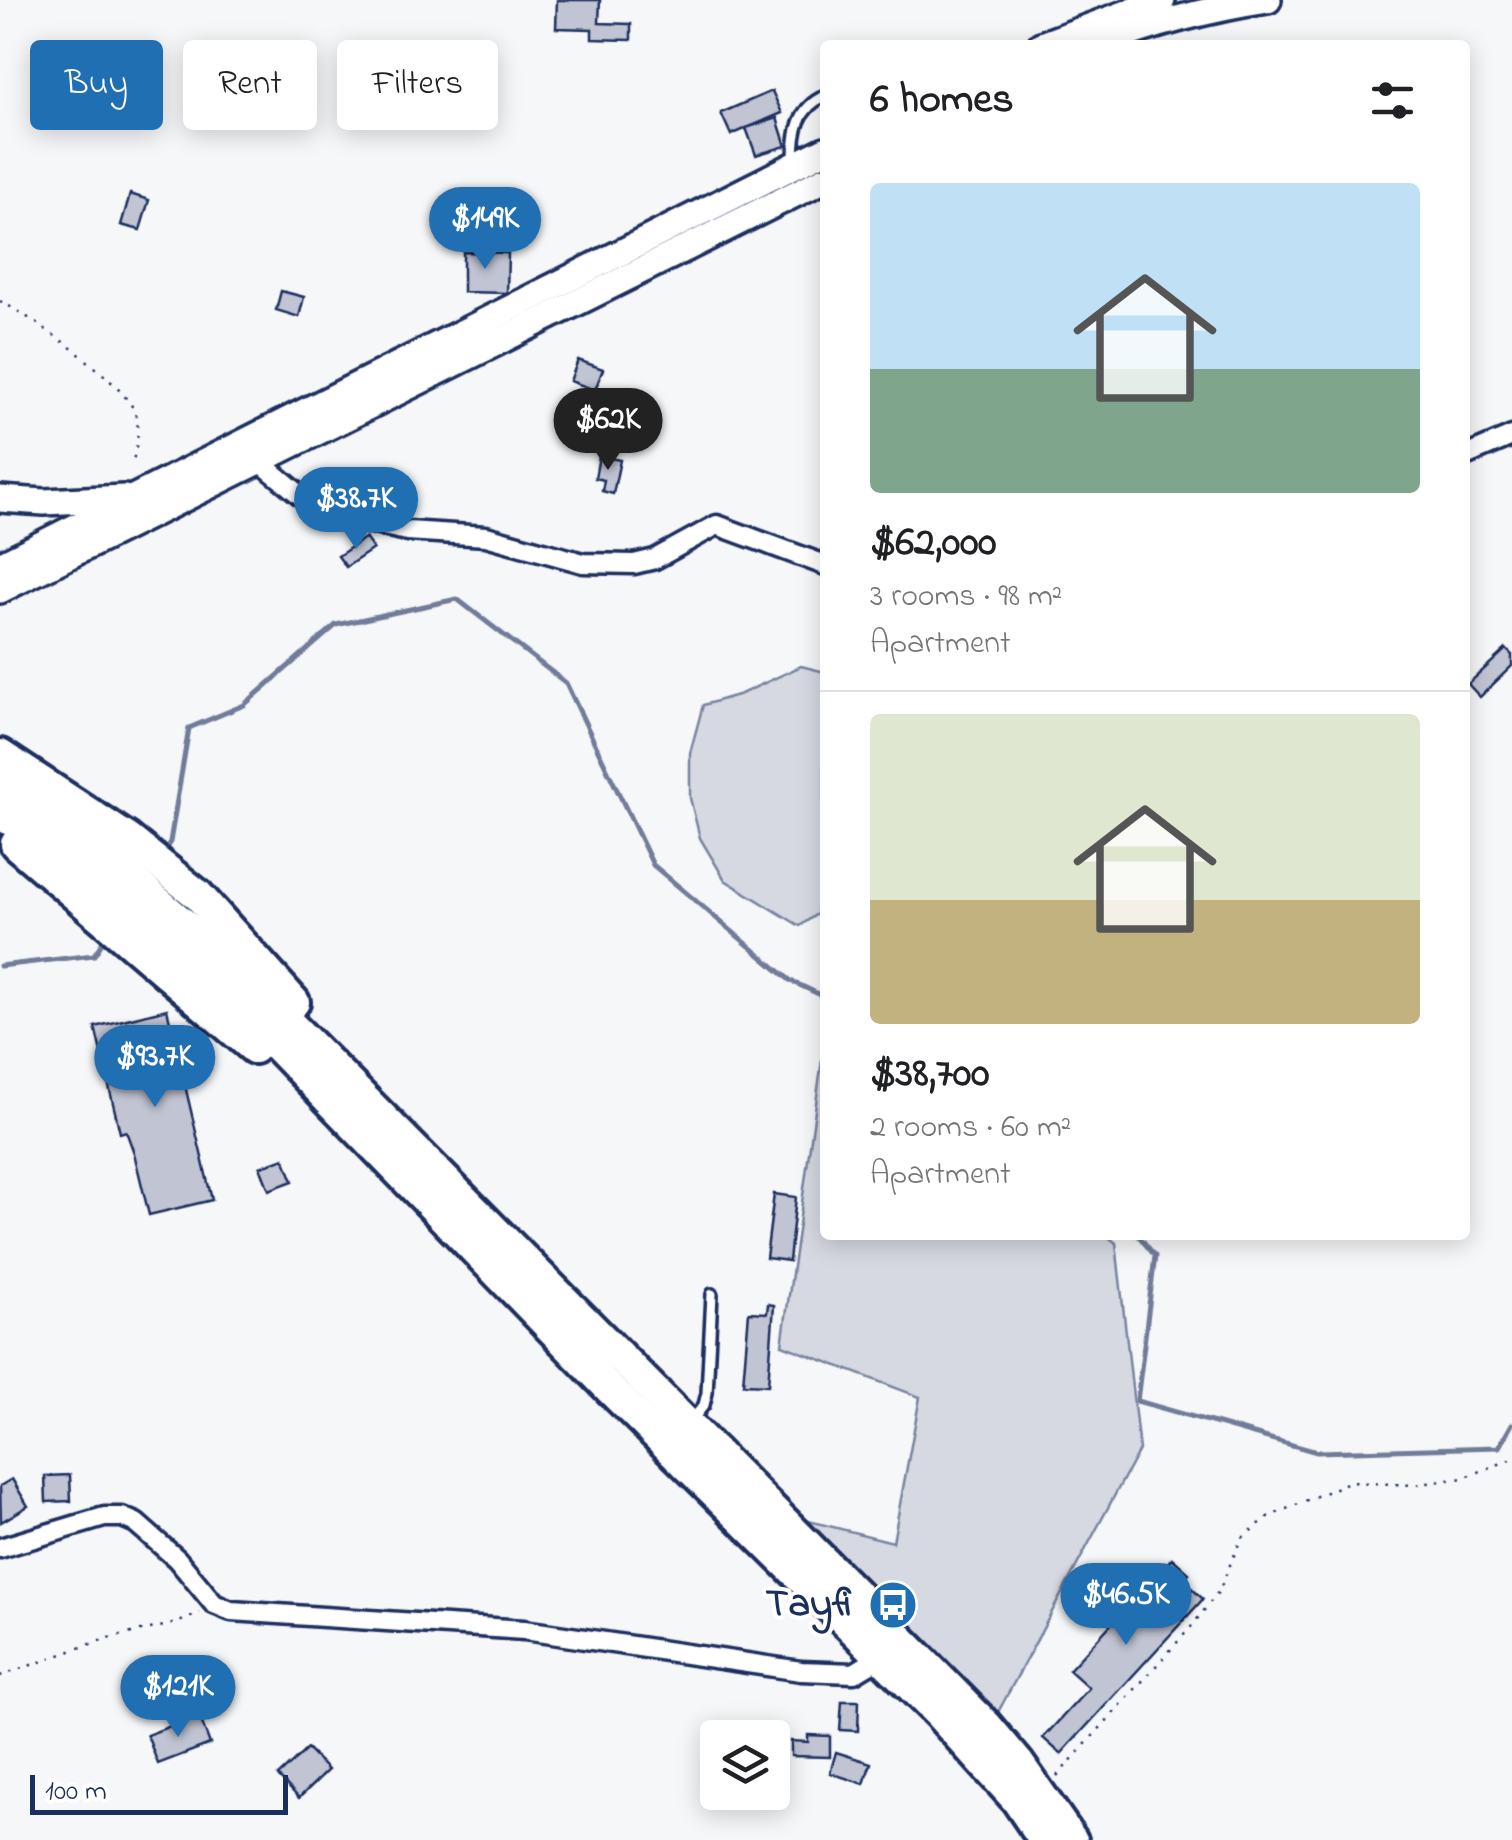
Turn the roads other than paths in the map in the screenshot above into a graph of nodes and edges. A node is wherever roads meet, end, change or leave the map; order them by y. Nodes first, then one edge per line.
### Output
1 (1162, 0) edge
2 (1268, 0) edge
3 (1054, 40) edge
4 (1112, 40) edge
5 (820, 98) edge
6 (820, 153) edge
7 (794, 166) junction
8 (820, 181) edge
9 (1512, 436) edge
10 (1470, 454) edge
11 (258, 460) junction
12 (139, 497) junction
13 (0, 499) edge
14 (57, 562) junction
15 (820, 563) edge
16 (0, 565) edge
17 (0, 590) edge
18 (0, 604) edge
19 (2, 762) edge
20 (0, 814) edge
21 (0, 834) edge
22 (175, 929) junction
23 (712, 1294) dead end
24 (687, 1426) junction
25 (0, 1548) edge
26 (882, 1656) junction
27 (1044, 1840) edge
28 (1072, 1840) edge

1 - 3 street
2 - 4 street
5 - 7 lane
6 - 7 street
7 - 12 street
8 - 11 street
9 - 10 street
11 - 14 street
11 - 15 street
12 - 13 street
12 - 16 street
14 - 17 street
14 - 18 street
19 - 22 highway
19 - 22 highway
20 - 22 highway
21 - 22 highway
22 - 24 highway
22 - 26 highway
23 - 24 lane
24 - 28 highway
25 - 26 street
26 - 27 highway

